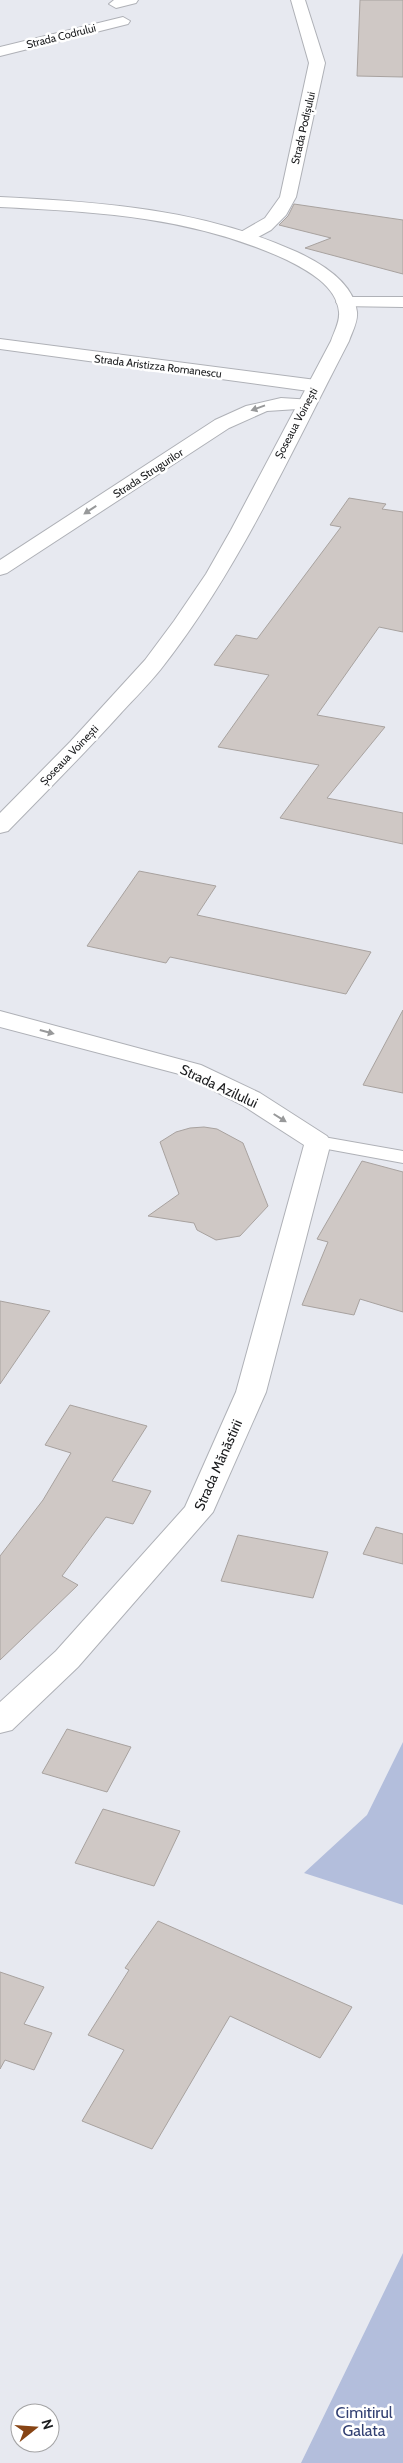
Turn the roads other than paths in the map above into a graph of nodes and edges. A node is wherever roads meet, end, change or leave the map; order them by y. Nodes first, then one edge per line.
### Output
1 (131, 0) edge
2 (298, 0) edge
3 (116, 4) dead end
4 (123, 21) dead end
5 (0, 52) edge
6 (0, 202) edge
7 (244, 237) junction
8 (345, 302) junction
9 (403, 302) edge
10 (0, 344) edge
11 (316, 386) junction
12 (306, 404) junction
13 (0, 569) edge
14 (0, 826) edge
15 (0, 1019) edge
16 (318, 1142) junction
17 (403, 1157) edge
18 (0, 1721) edge

1 - 3 street
2 - 7 street, Strada Podișului
4 - 5 street, Strada Codrului
6 - 7 street
7 - 8 street
8 - 9 street
8 - 11 street, Șoseaua Voinești
10 - 11 street, Strada Aristizza Romanescu
11 - 12 street, Șoseaua Voinești
12 -> 13 street, Strada Strugurilor
12 - 14 street, Șoseaua Voinești
15 -> 16 street, Strada Azilului
16 - 17 lane, Strada Azilului
16 - 18 street, Strada Mănăstirii

